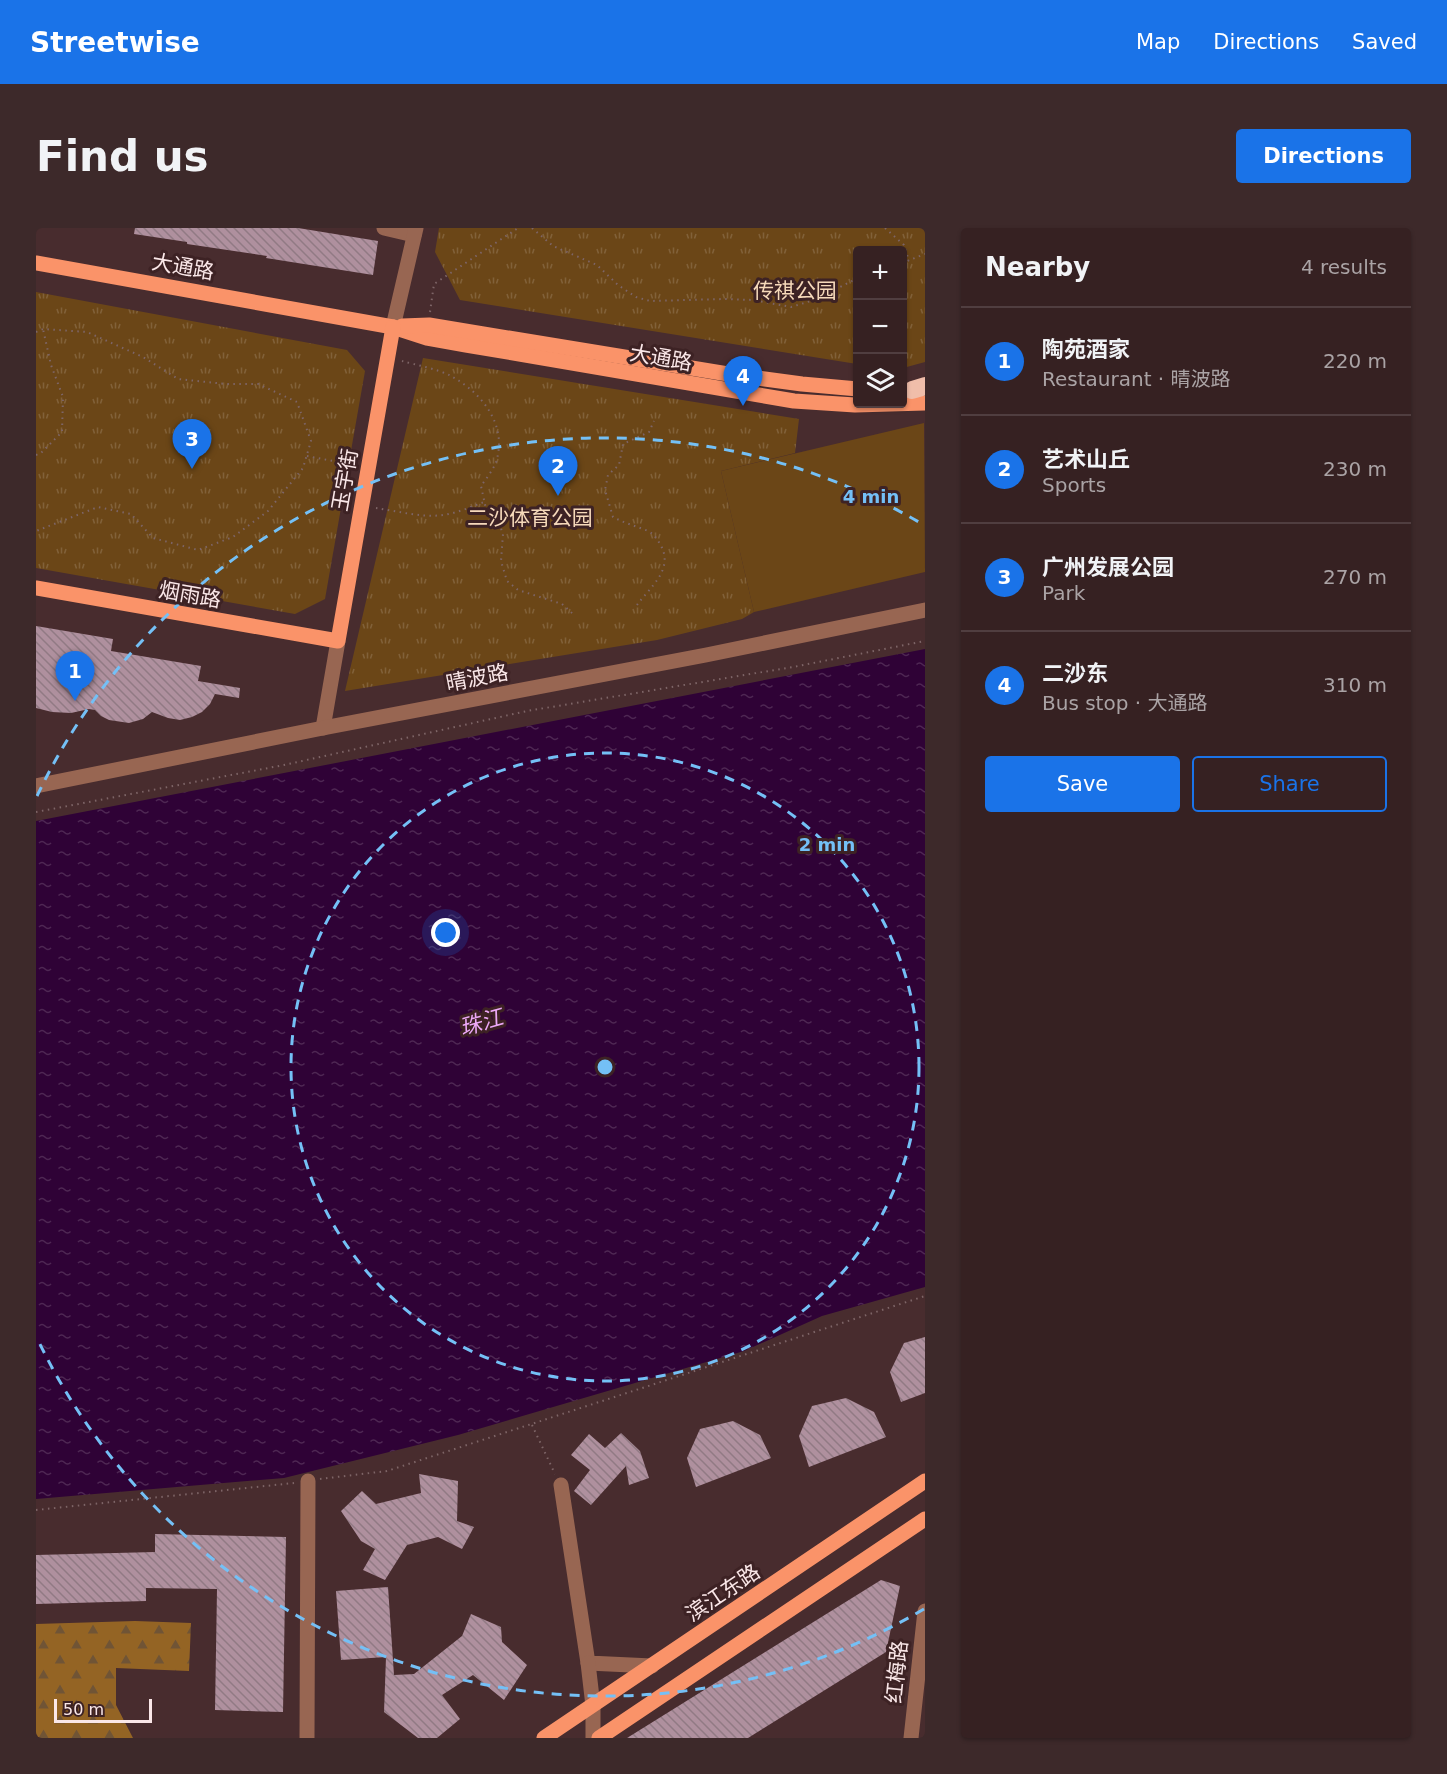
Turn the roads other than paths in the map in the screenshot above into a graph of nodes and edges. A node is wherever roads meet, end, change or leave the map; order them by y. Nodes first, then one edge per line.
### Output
1 (384, 228) edge
2 (415, 232) edge
3 (36, 263) edge
4 (393, 327) junction
5 (853, 389) edge
6 (918, 391) edge
7 (36, 588) edge
8 (925, 610) edge
9 (338, 641) junction
10 (323, 728) junction
11 (36, 786) edge
12 (308, 1481) road end
13 (925, 1481) edge
14 (561, 1485) road end
15 (925, 1519) edge
16 (925, 1616) edge
17 (588, 1663) junction
18 (652, 1666) junction
19 (593, 1706) junction
20 (916, 1729) edge
21 (600, 1737) edge
22 (307, 1738) edge
23 (544, 1738) edge

1 - 2 street
2 - 4 street
3 - 4 main road, 大通路
4 - 5 main road, 大通路
4 - 6 main road, 大通路
4 - 9 main road, 玉宇街
7 - 9 main road, 烟雨路
8 - 10 street, 晴波路
9 - 10 street
10 - 11 street, 晴波路
12 - 22 street
13 - 18 main road, 滨江东路
14 - 17 street
15 - 21 main road
16 - 20 street, 红梅路
17 - 18 street
17 - 19 street
18 - 19 main road, 滨江东路
19 - 21 street
19 - 23 main road, 滨江东路

